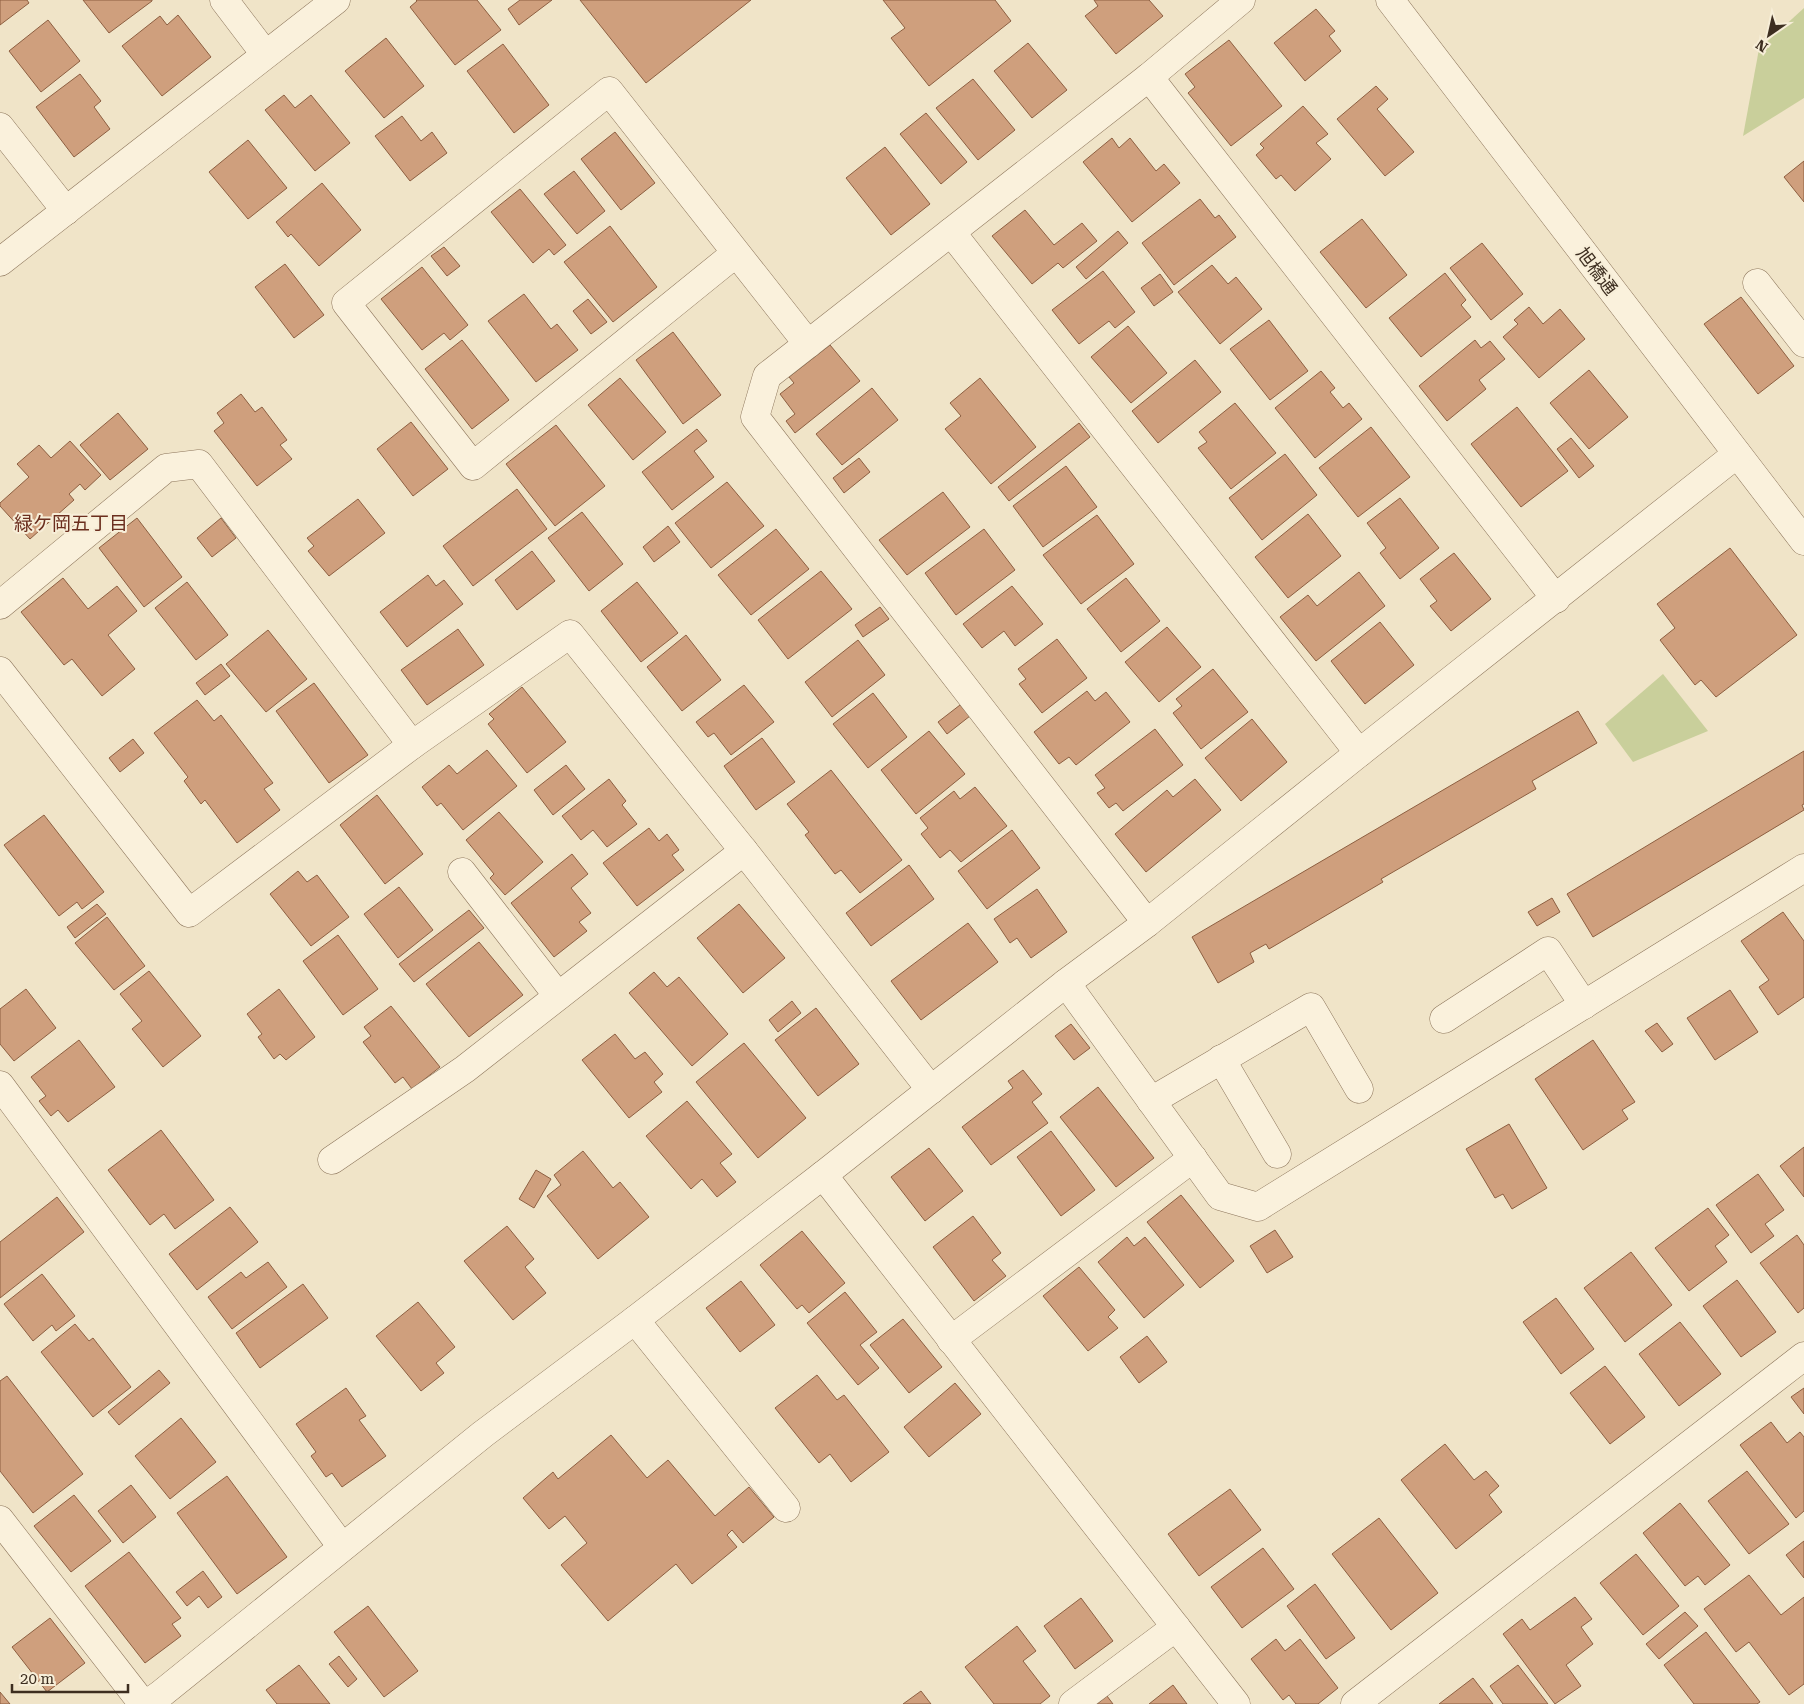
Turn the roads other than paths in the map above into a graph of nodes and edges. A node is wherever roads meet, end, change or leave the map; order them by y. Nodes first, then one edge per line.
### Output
1 (224, 0) edge
2 (336, 0) edge
3 (1241, 0) edge
4 (1390, 0) edge
5 (266, 54) junction
6 (1149, 77) junction
7 (0, 127) edge
8 (66, 211) junction
9 (951, 232) junction
10 (736, 252) junction
11 (0, 262) edge
12 (1757, 283) dead end
13 (1804, 343) edge
14 (808, 344) junction
15 (1737, 454) junction
16 (1804, 541) edge
17 (1556, 599) junction
18 (0, 606) edge
19 (0, 671) edge
20 (412, 744) junction
21 (1359, 753) junction
22 (744, 851) junction
23 (1804, 868) edge
24 (462, 872) dead end
25 (1147, 923) junction
26 (1066, 983) junction
27 (558, 996) junction
28 (1584, 1005) junction
29 (1444, 1018) dead end
30 (1221, 1059) junction
31 (0, 1085) edge
32 (1359, 1089) dead end
33 (931, 1090) junction
34 (1151, 1101) junction
35 (1277, 1154) dead end
36 (1193, 1158) junction
37 (332, 1160) dead end
38 (823, 1175) junction
39 (636, 1320) junction
40 (952, 1340) junction
41 (1804, 1356) edge
42 (786, 1508) dead end
43 (0, 1520) edge
44 (342, 1547) junction
45 (1176, 1627) junction
46 (156, 1702) edge
47 (1073, 1704) edge
48 (1236, 1704) edge
49 (1355, 1704) edge

1 - 5 street
2 - 5 street
3 - 6 street
4 - 15 street, 旭橋通
5 - 8 street
6 - 9 street
6 - 17 street
7 - 8 street
8 - 11 street
9 - 14 street
9 - 21 street
10 - 10 street
10 - 14 street
12 - 13 street
14 - 25 street
15 - 16 street, 旭橋通
15 - 17 street
17 - 21 street
18 - 20 street
19 - 20 street
20 - 22 street
21 - 25 street
22 - 27 street
22 - 33 street
23 - 28 street
24 - 27 street
25 - 26 street
26 - 33 street
26 - 34 street
27 - 37 street
28 - 29 street
28 - 36 street
30 - 32 street
30 - 34 street
30 - 35 street
31 - 44 street
33 - 38 street
34 - 36 street
36 - 40 street
38 - 39 street
38 - 40 street
39 - 42 street
39 - 44 street
40 - 45 street
41 - 49 street
43 - 46 street
44 - 46 street
45 - 47 street
45 - 48 street

